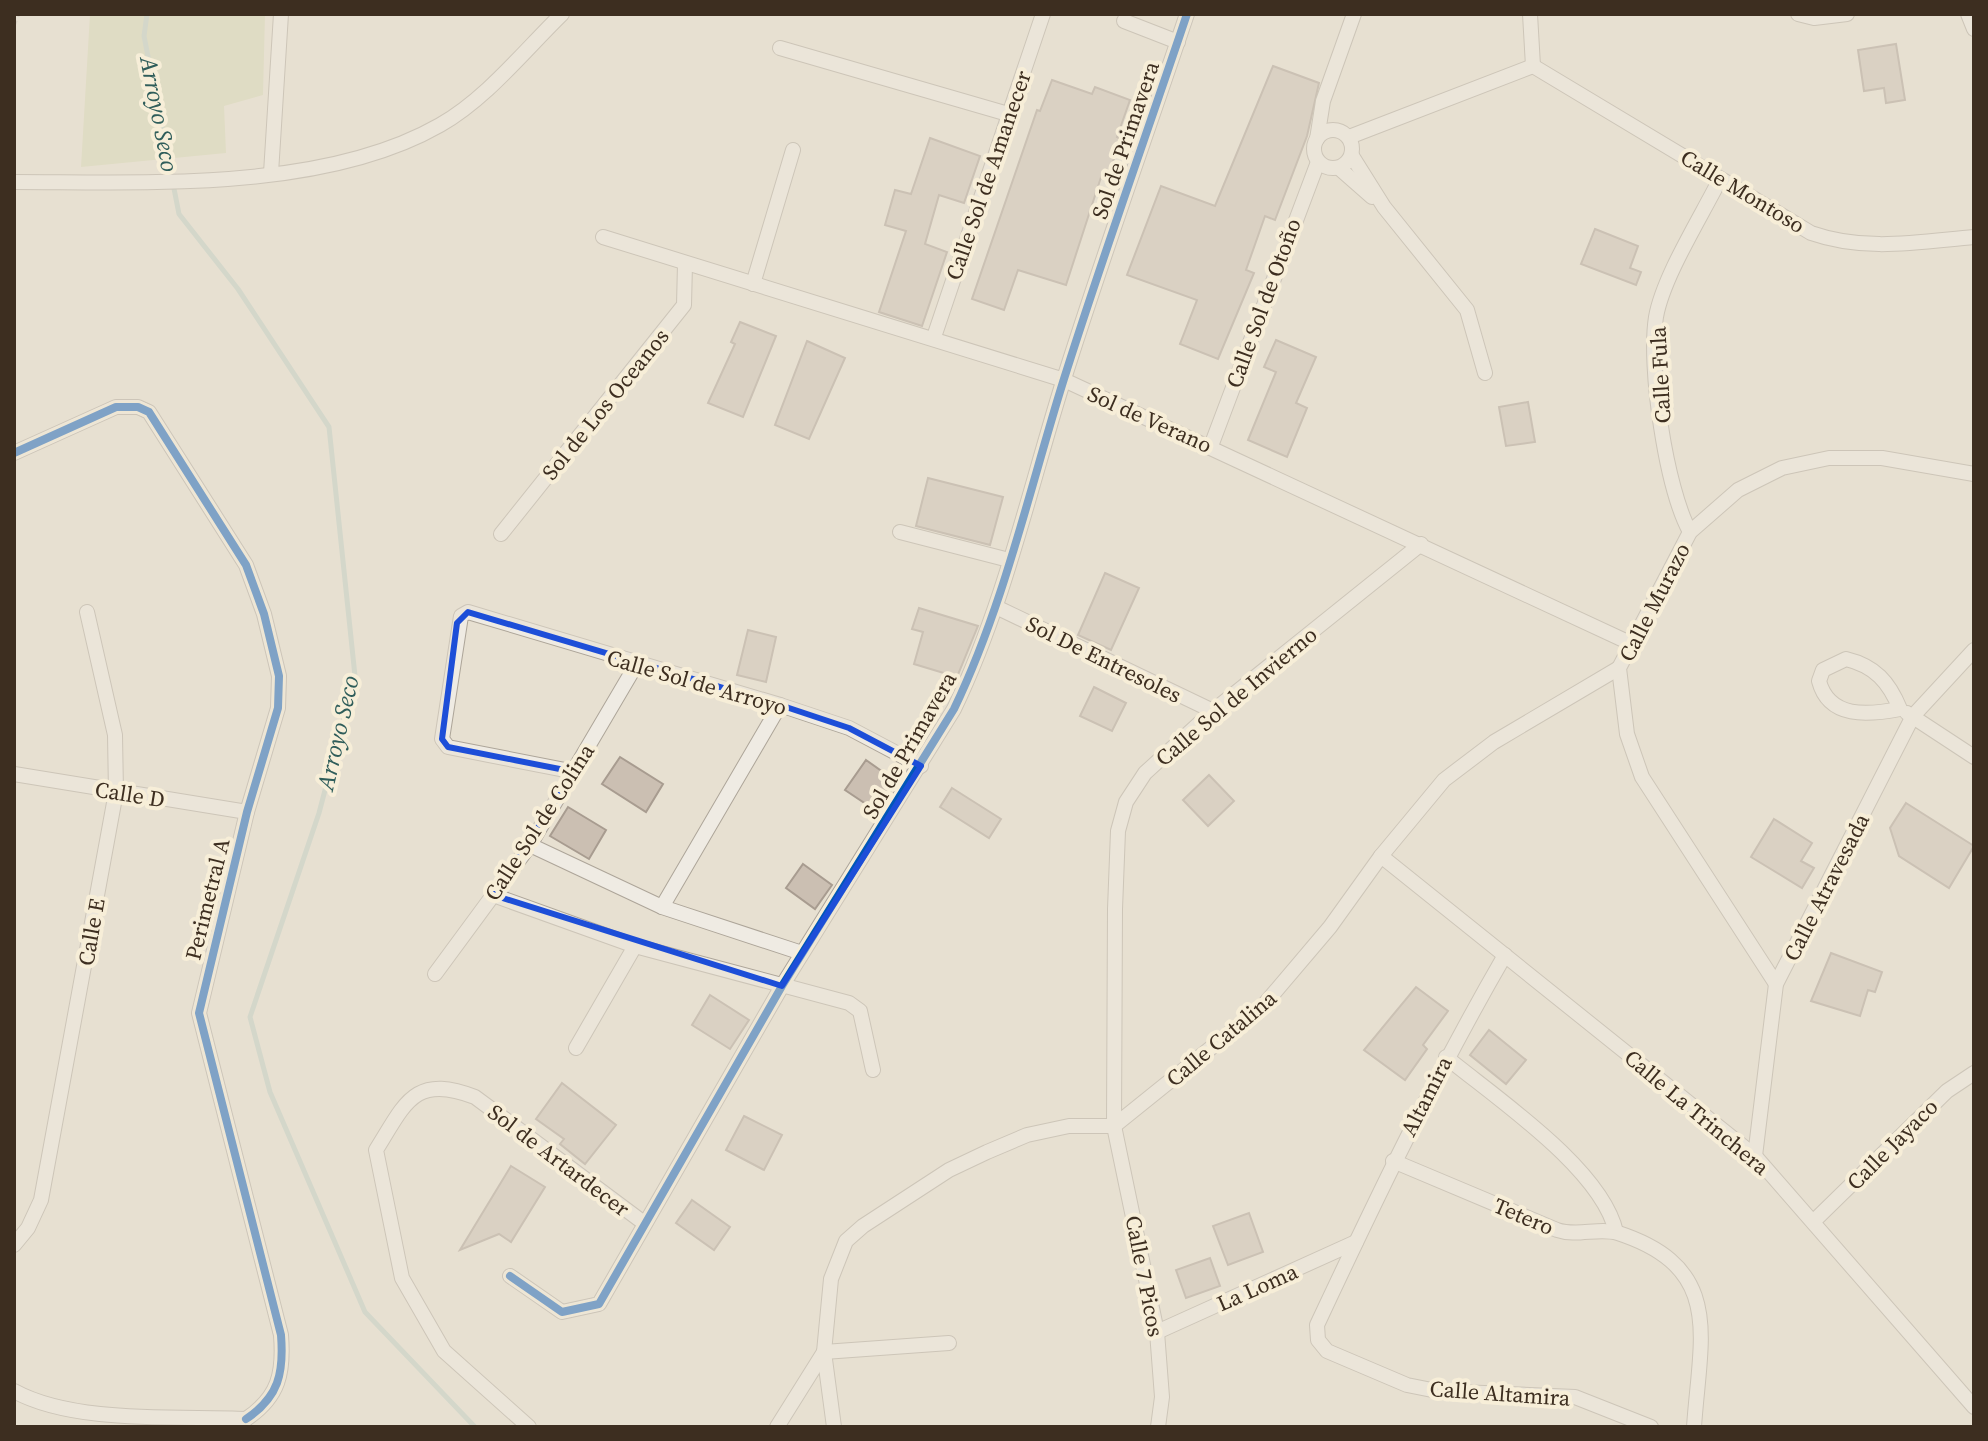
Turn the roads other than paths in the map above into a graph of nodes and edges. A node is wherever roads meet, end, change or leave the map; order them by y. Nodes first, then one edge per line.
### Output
1 (281, 14) edge
2 (562, 14) edge
3 (1043, 14) edge
4 (1187, 14) edge
5 (1354, 14) edge
6 (1530, 14) edge
7 (1798, 14) edge
8 (1847, 14) edge
9 (1968, 14) edge
10 (1124, 21) dead end
11 (1974, 29) edge
12 (1178, 42) junction
13 (780, 48) dead end
14 (1533, 66) junction
15 (1008, 114) junction
16 (1349, 137) junction
17 (1317, 139) junction
18 (793, 150) dead end
19 (1352, 156) junction
20 (1318, 162) junction
21 (1339, 168) junction
22 (271, 173) junction
23 (1720, 179) junction
24 (14, 182) edge
25 (1384, 207) junction
26 (603, 237) dead end
27 (1974, 237) edge
28 (685, 264) junction
29 (753, 284) junction
30 (934, 337) junction
31 (1485, 373) dead end
32 (1064, 380) junction
33 (1211, 446) junction
34 (14, 453) edge
35 (1974, 474) edge
36 (900, 532) dead end
37 (1690, 532) junction
38 (501, 534) dead end
39 (1421, 544) junction
40 (1009, 560) junction
41 (996, 607) junction
42 (87, 612) dead end
43 (1630, 643) junction
44 (1974, 650) edge
45 (636, 665) junction
46 (1619, 668) junction
47 (780, 705) junction
48 (1900, 709) junction
49 (1213, 711) junction
50 (1913, 716) junction
51 (1974, 757) edge
52 (921, 766) junction
53 (575, 772) junction
54 (14, 774) edge
55 (116, 792) junction
56 (247, 812) junction
57 (530, 845) junction
58 (1381, 856) junction
59 (493, 895) junction
60 (662, 907) junction
61 (635, 946) junction
62 (802, 953) junction
63 (1505, 955) junction
64 (435, 974) dead end
65 (1776, 984) junction
66 (782, 986) junction
67 (576, 1048) dead end
68 (1446, 1057) junction
69 (873, 1070) dead end
70 (1974, 1073) edge
71 (1114, 1126) junction
72 (1755, 1156) junction
73 (1393, 1161) junction
74 (1815, 1220) junction
75 (644, 1223) junction
76 (1616, 1232) junction
77 (1356, 1242) junction
78 (14, 1245) edge
79 (510, 1276) dead end
80 (1157, 1332) junction
81 (949, 1343) dead end
82 (824, 1352) junction
83 (14, 1391) edge
84 (1974, 1407) edge
85 (245, 1423) edge
86 (529, 1427) edge
87 (777, 1427) edge
88 (834, 1427) edge
89 (1158, 1427) edge
90 (1651, 1427) edge
91 (1694, 1427) edge

1 - 22 street
2 - 22 street
3 - 15 street, Calle Sol de Amanecer
4 - 12 street, Sol de Primavera
5 - 17 street
6 - 14 street
7 - 8 street
9 - 11 street
10 - 12 street
12 - 32 street, Sol de Primavera
13 - 15 street
14 - 16 street
14 - 23 street, Calle Montoso
15 - 30 street, Calle Sol de Amanecer
16 - 17 street
16 - 19 street
17 - 20 street
18 - 29 street
19 - 21 street
19 - 25 street
20 - 21 street
20 - 33 street, Calle Sol de Otoño
21 - 25 street
22 - 24 street
23 - 27 street, Calle Montoso
23 - 37 street, Calle Fula
25 - 31 street
26 - 28 street, Sol de Verano
28 - 29 street, Sol de Verano
28 - 38 street, Sol de Los Oceanos
29 - 30 street, Sol de Verano
30 - 32 street, Sol de Verano
32 - 33 street, Sol de Verano
32 - 40 street, Sol de Primavera
33 - 39 street, Sol de Verano
34 - 56 street, Perimetral A
35 - 37 street, Calle Murazo
36 - 40 street
37 - 43 street, Calle Murazo
39 - 43 street, Sol de Verano
39 - 49 street, Calle Sol de Invierno
40 - 41 street, Sol de Primavera
41 - 49 street, Sol De Entresoles
41 - 52 street, Sol de Primavera
42 - 55 street, Calle E
43 - 46 street, Calle Murazo
44 - 50 street, Calle Atravesada
45 - 47 street, Calle Sol de Arroyo
45 - 53 street, Calle Sol de Colina
45 - 53 street, Calle Sol de Arroyo
46 - 58 street, Calle Catalina
46 - 65 street, Calle Murazo
47 - 52 street, Calle Sol de Arroyo
47 - 60 street
48 - 48 street
48 - 50 street
49 - 71 street, Calle Sol de Invierno
50 - 51 street
50 - 65 street, Calle Atravesada
52 - 62 street, Sol de Primavera
53 - 57 street, Calle Sol de Colina
54 - 55 street, Calle D
55 - 56 street, Calle D
55 - 78 street, Calle E
56 - 85 street, Perimetral A
57 - 59 street, Calle Sol de Colina
57 - 60 street
58 - 63 street, Calle La Trinchera
58 - 71 street, Calle Catalina
59 - 61 street
59 - 64 street, Calle Sol de Colina
60 - 62 street
61 - 66 street
61 - 67 street
62 - 66 street, Sol de Primavera
63 - 68 street, Altamira
63 - 72 street, Calle La Trinchera
65 - 72 street, Calle Atravesada
66 - 69 street
66 - 75 street, Sol de Primavera
68 - 73 street, Altamira
68 - 76 street
70 - 74 street, Calle Jayaco
71 - 80 street, Calle 7 Picos
71 - 82 street
72 - 74 street, Calle La Trinchera
73 - 76 street, Tetero
73 - 77 street, Altamira
74 - 84 street, Calle La Trinchera
75 - 79 street, Sol de Primavera
75 - 86 street, Sol de Artardecer
76 - 91 street, Tetero
77 - 80 street, La Loma
77 - 90 street, Calle Altamira
80 - 89 street, Calle 7 Picos
81 - 82 street
82 - 87 street
82 - 88 street
83 - 85 street

